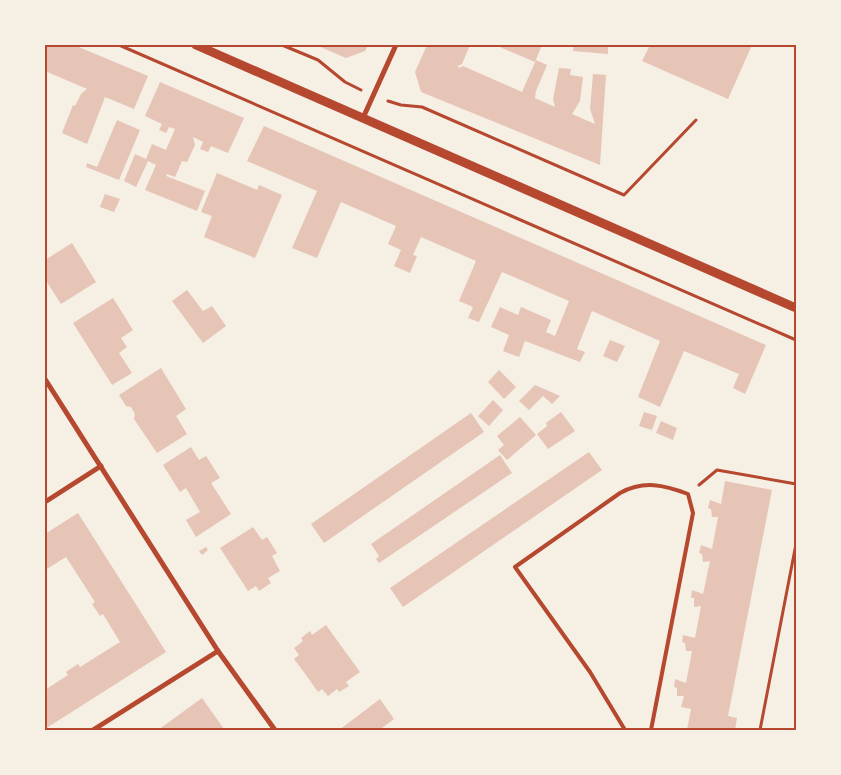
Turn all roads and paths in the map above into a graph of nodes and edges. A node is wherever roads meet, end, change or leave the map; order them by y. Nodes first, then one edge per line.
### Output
1 (119, 45) edge
2 (196, 45) edge
3 (282, 45) edge
4 (396, 45) edge
5 (374, 96) junction
6 (363, 118) junction
7 (696, 120) dead end
8 (796, 308) edge
9 (796, 340) edge
10 (45, 379) edge
11 (101, 466) junction
12 (796, 484) edge
13 (688, 494) junction
14 (45, 502) edge
15 (796, 544) edge
16 (218, 651) junction
17 (93, 730) edge
18 (276, 730) edge
19 (625, 730) edge
20 (652, 730) edge
21 (760, 730) edge

1 - 9 path
2 - 6 street
3 - 5 path
4 - 5 street
5 - 6 street
5 - 7 path
6 - 8 street
10 - 11 street
11 - 14 street
11 - 16 street
12 - 13 path
13 - 19 lane
13 - 20 lane
15 - 21 path
16 - 17 street
16 - 18 street

